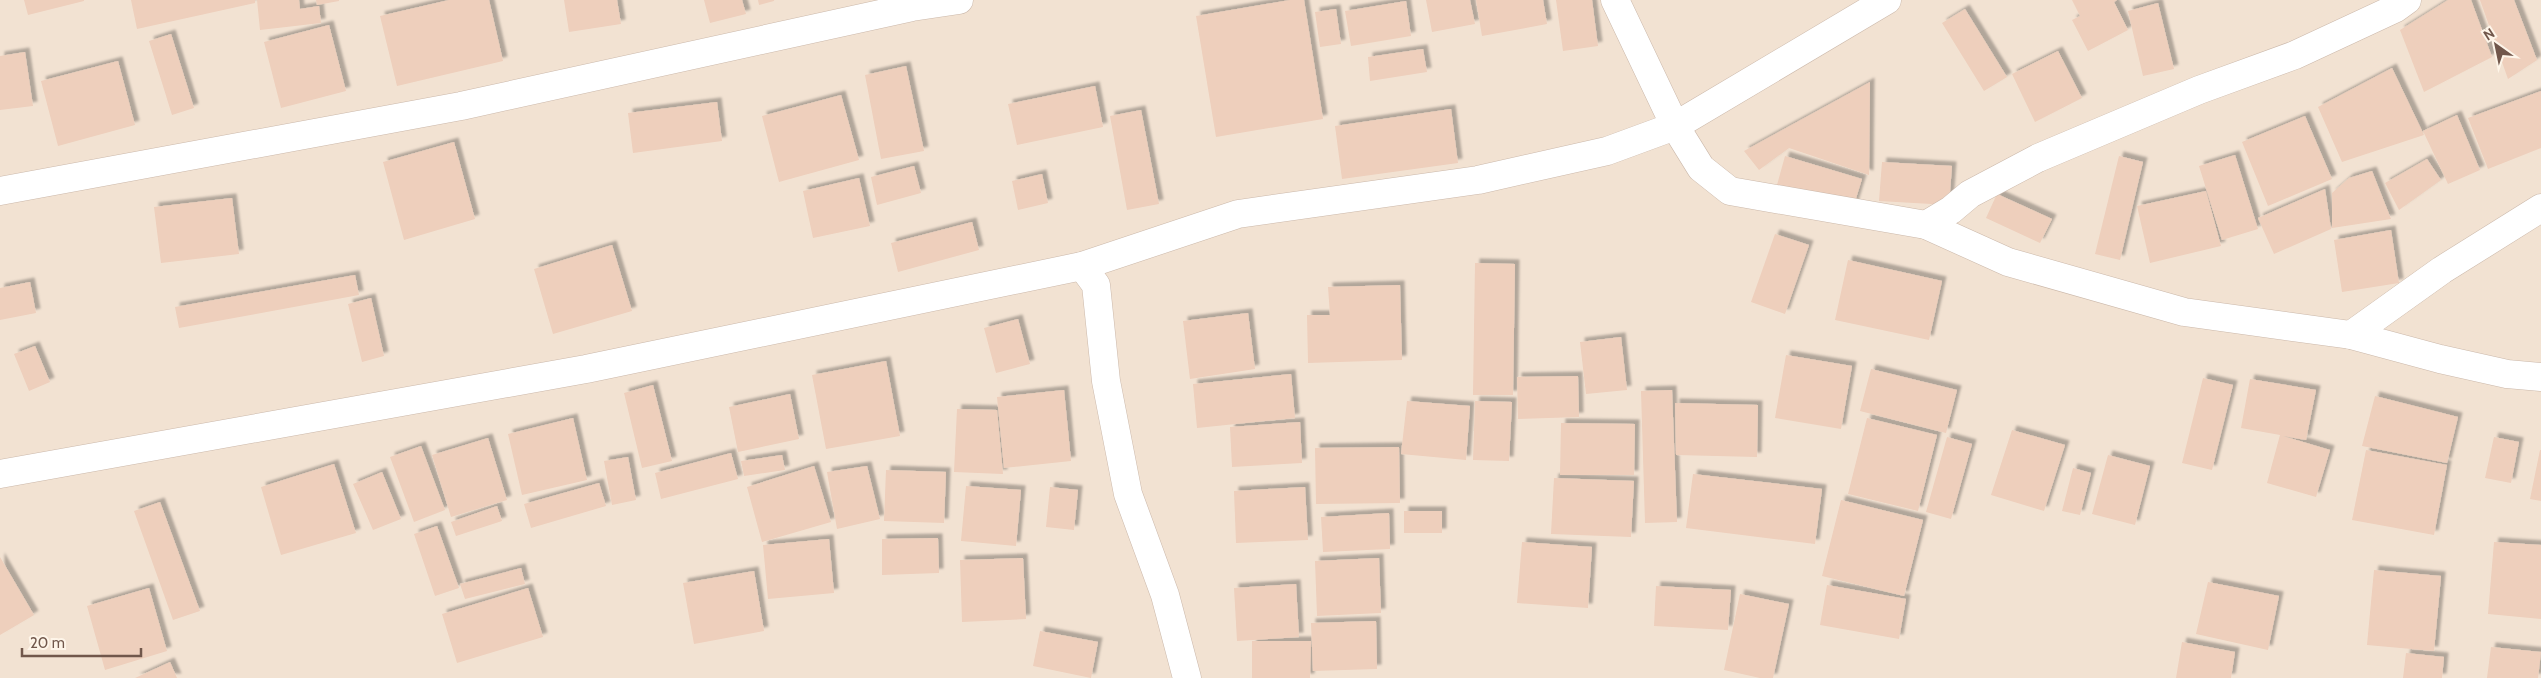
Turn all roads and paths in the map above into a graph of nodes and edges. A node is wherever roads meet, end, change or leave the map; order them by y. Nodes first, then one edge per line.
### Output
1 (959, 0) edge
2 (1615, 0) edge
3 (1888, 0) edge
4 (2407, 0) edge
5 (1675, 126) junction
6 (0, 190) edge
7 (2541, 208) edge
8 (1926, 225) junction
9 (1082, 266) junction
10 (2351, 335) junction
11 (2541, 377) edge
12 (0, 474) edge
13 (1187, 678) edge

1 - 6 street
2 - 5 street
3 - 5 street
4 - 8 street
5 - 8 street
5 - 9 street
7 - 10 street
8 - 10 street
9 - 12 street
9 - 13 street
10 - 11 street

